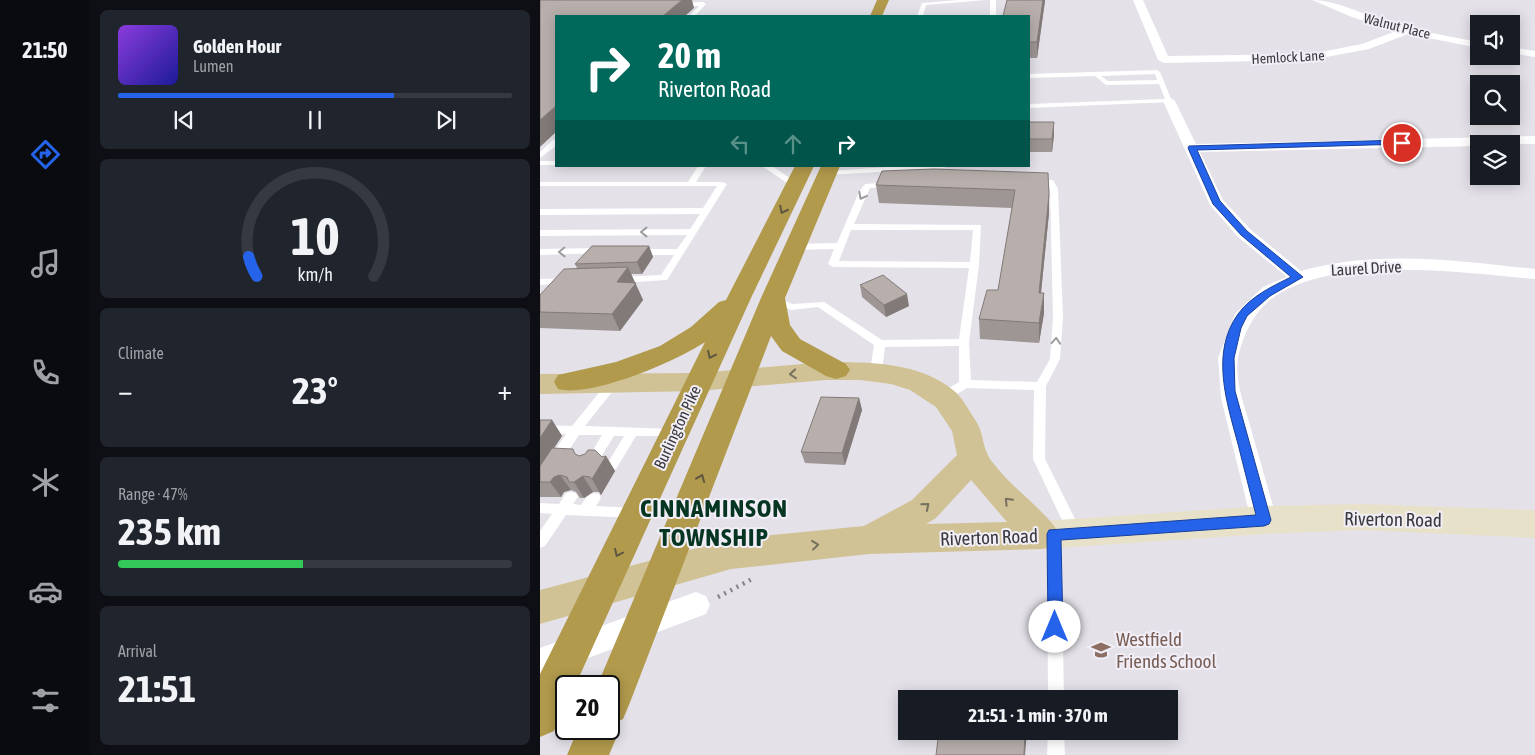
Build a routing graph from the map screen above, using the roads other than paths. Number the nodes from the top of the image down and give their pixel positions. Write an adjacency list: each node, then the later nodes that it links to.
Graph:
1 (883, 0): 8 (highway)
2 (982, 0): 9 (lane)
3 (993, 0): 10 (lane)
4 (1138, 0): 11 (street, Hemlock Lane)
5 (1316, 0): 11 (street, Walnut Place)
6 (674, 4): 7 (lane)
7 (693, 15)
8 (876, 15)
9 (920, 15)
10 (993, 15)
11 (1408, 30): 12 (street, Walnut Place)
12 (1470, 43)
13 (1520, 52): 14 (street)
14 (1535, 54)
15 (1030, 76): 16 (lane)
16 (1098, 76): 17 (lane); 17 (lane)
17 (1161, 82): 18 (lane)
18 (1169, 101): 19 (lane); 22 (street)
19 (1030, 106)
20 (1535, 140): 22 (street)
21 (555, 143): 23 (lane)
22 (1192, 148): 49 (street)
23 (540, 156)
24 (540, 162): 25 (lane)
25 (555, 162)
26 (701, 167): 33 (lane)
27 (770, 167): 30 (lane)
28 (902, 167): 29 (lane)
29 (830, 169): 42 (highway)
30 (801, 176): 53 (highway, Burlington Pike, one-way to 53)
31 (1022, 180): 64 (lane, one-way to 31)
32 (540, 184): 33 (lane)
33 (690, 184): 35 (lane)
34 (902, 184): 38 (lane, one-way to 38)
35 (706, 211): 36 (lane); 39 (lane)
36 (544, 212): 37 (lane)
37 (540, 223)
38 (848, 227): 41 (lane); 47 (lane)
39 (693, 232): 40 (lane, one-way to 40); 46 (lane)
40 (540, 233)
41 (840, 246): 42 (lane); 47 (lane)
42 (795, 248): 54 (highway)
43 (540, 252): 44 (lane, one-way to 43)
44 (607, 252)
45 (625, 252): 46 (lane)
46 (680, 252): 50 (lane)
47 (974, 266): 55 (lane)
48 (1535, 274): 49 (street, Laurel Drive)
49 (1298, 277): 80 (street, Laurel Drive)
50 (607, 280)
51 (579, 281): 52 (lane)
52 (540, 282)
53 (738, 298): 60 (highway); 62 (highway, Burlington Pike, one-way to 62)
54 (773, 298): 56 (lane); 57 (highway); 59 (highway)
55 (964, 342): 56 (lane); 65 (lane)
56 (880, 344): 58 (lane)
57 (836, 370): 58 (main road); 59 (main road, one-way to 59)
58 (876, 372): 65 (main road)
59 (740, 379): 62 (main road); 85 (highway, one-way to 59)
60 (568, 382): 61 (main road); 63 (main road)
61 (614, 382): 62 (main road); 67 (lane)
62 (698, 382): 70 (highway, Burlington Pike)
63 (540, 384)
64 (1040, 386): 65 (lane); 82 (lane)
65 (954, 390): 71 (main road)
66 (540, 429): 67 (lane)
67 (576, 429): 68 (lane); 74 (lane)
68 (611, 430): 69 (lane); 72 (lane)
69 (633, 431): 70 (lane); 73 (lane)
70 (674, 433): 79 (highway, Burlington Pike)
71 (973, 458): 82 (main road, one-way to 71); 83 (main road, one-way to 71)
72 (590, 465)
73 (612, 466)
74 (540, 482)
75 (594, 498): 78 (lane)
76 (567, 503): 77 (lane); 78 (lane); 84 (lane)
77 (540, 508)
78 (585, 510): 79 (lane)
79 (637, 513): 86 (highway, Burlington Pike, one-way to 86)
80 (1264, 520): 81 (main road, Riverton Road); 82 (main road, Riverton Road)
81 (1534, 525)
82 (1057, 534): 83 (main road, Riverton Road); 91 (lane)
83 (869, 540): 85 (main road, Riverton Road, one-way to 83)
84 (540, 542)
85 (664, 572): 86 (main road, Riverton Road); 90 (highway)
86 (600, 591): 88 (main road, Riverton Road); 92 (highway, Burlington Pike)
87 (696, 605): 89 (street)
88 (540, 607)
89 (540, 662)
90 (620, 678)
91 (1056, 690)
92 (540, 717)
93 (594, 740): 95 (highway)
94 (1056, 740): 96 (lane)
95 (588, 755)
96 (1056, 755)

